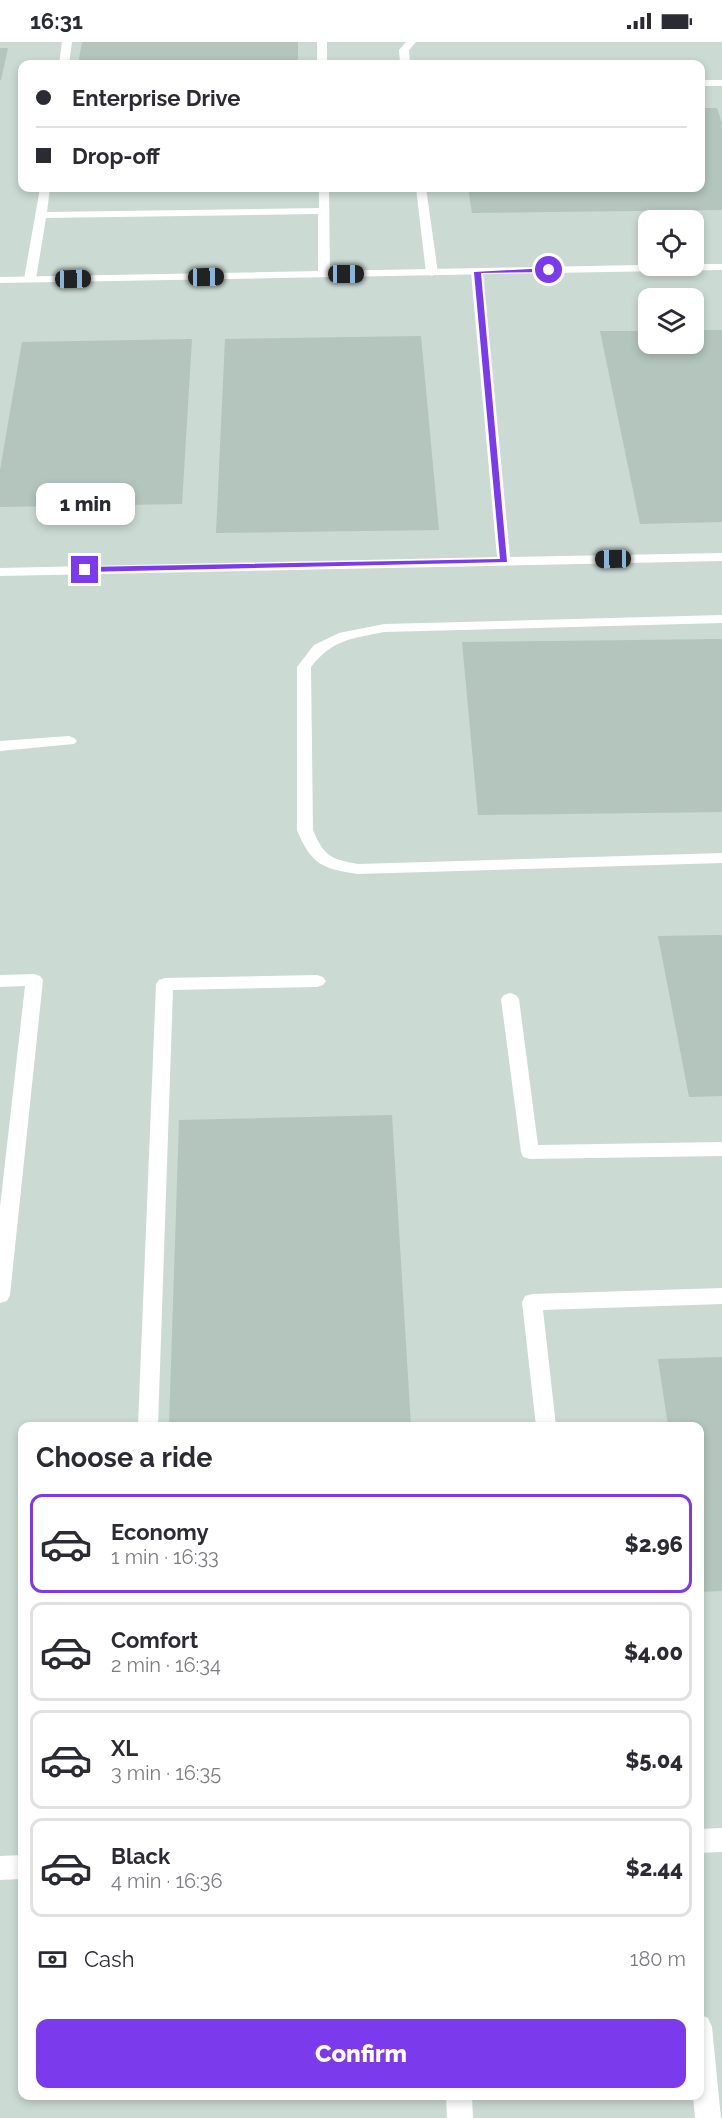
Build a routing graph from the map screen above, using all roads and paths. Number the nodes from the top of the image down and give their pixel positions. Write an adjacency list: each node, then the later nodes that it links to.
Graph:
1 (67, 42): 4 (street)
2 (322, 42): 5 (street)
3 (411, 42): 6 (street)
4 (65, 60)
5 (322, 60)
6 (405, 60)
7 (705, 83): 8 (street)
8 (722, 83)
9 (44, 192): 13 (street)
10 (324, 192): 12 (street)
11 (422, 192): 16 (street)
12 (325, 211): 13 (street); 17 (street)
13 (40, 215): 18 (street)
14 (722, 267): 15 (street)
15 (477, 272): 16 (street); 21 (street)
16 (432, 273): 17 (street)
17 (324, 274): 18 (street)
18 (30, 279): 19 (street)
19 (0, 280)
20 (722, 557): 21 (street)
21 (504, 561): 22 (street)
22 (0, 572)
23 (722, 619): 26 (street)
24 (69, 741): 25 (street)
25 (0, 746)
26 (722, 858)
27 (0, 981): 31 (street)
28 (316, 981): 33 (street)
29 (510, 999): 30 (street)
30 (722, 1149)
31 (0, 1295)
32 (722, 1296): 34 (street)
33 (148, 1422)
34 (546, 1422)
35 (722, 1840): 36 (street)
36 (704, 1841)
37 (18, 1867): 38 (street)
38 (0, 1868)
39 (704, 2078): 42 (street)
40 (459, 2100): 41 (street)
41 (460, 2118)
42 (708, 2118)

